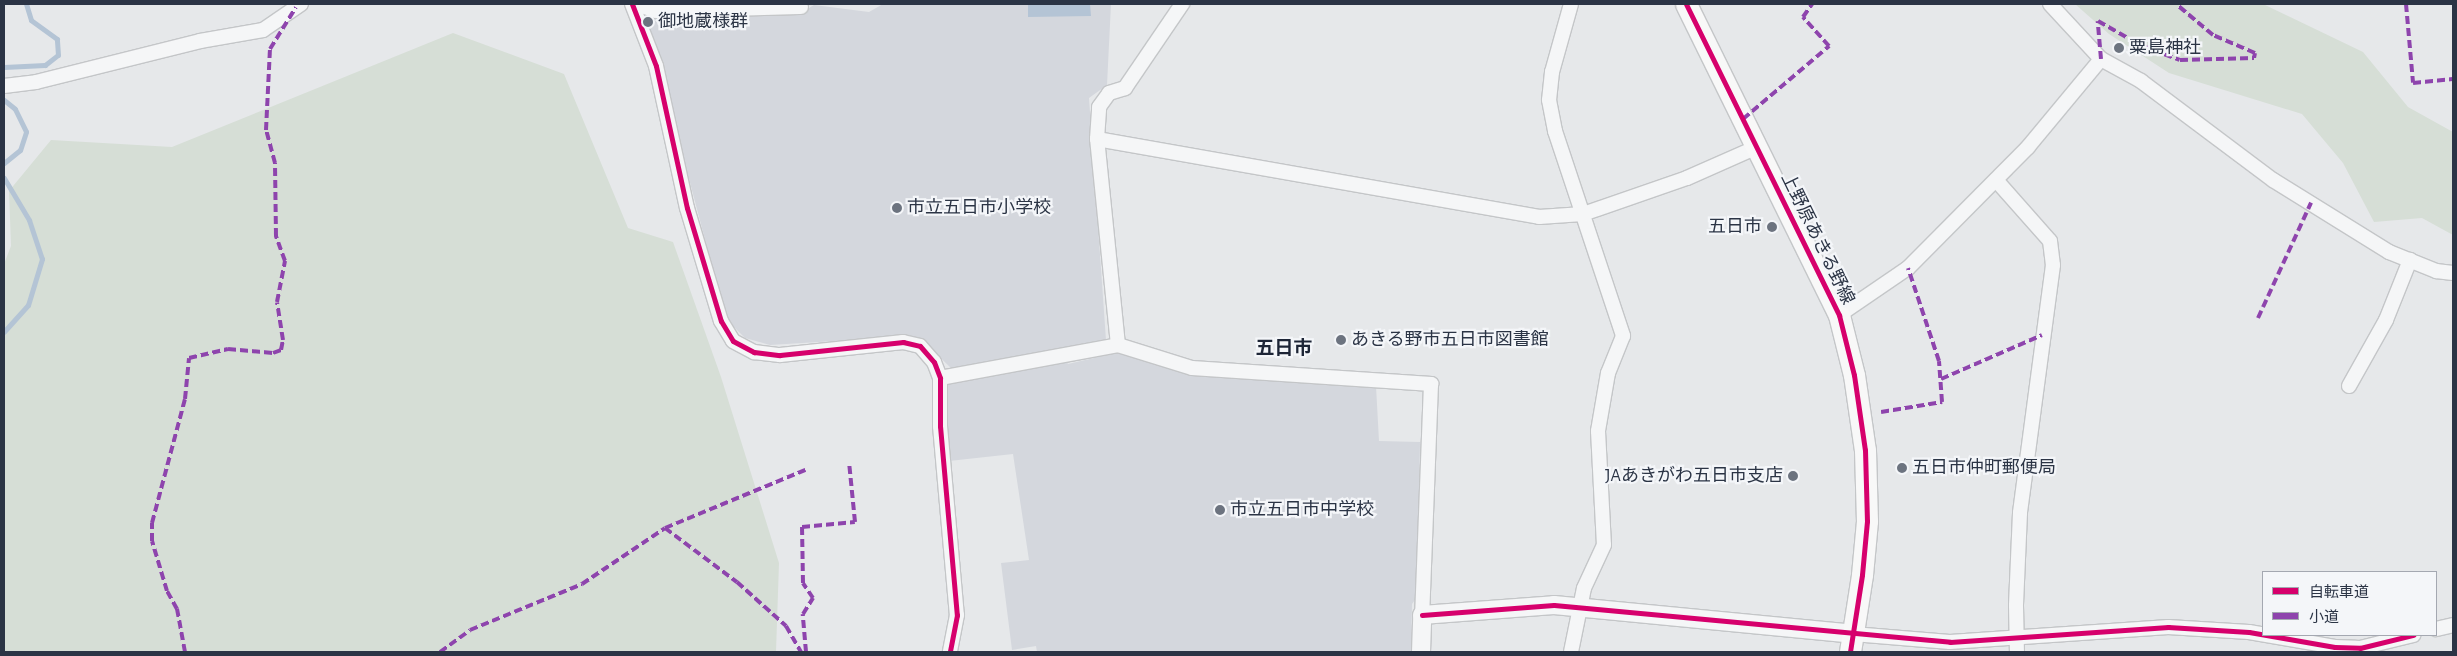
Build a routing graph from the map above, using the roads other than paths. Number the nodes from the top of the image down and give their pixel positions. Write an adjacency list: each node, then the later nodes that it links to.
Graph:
1 (301, 4): 10 (street)
2 (632, 4): 19 (street)
3 (636, 4): 8 (street)
4 (1182, 4): 11 (street)
5 (1571, 4): 14 (street)
6 (1686, 4): 12 (main road, 上野原あきる野線)
7 (2050, 4): 9 (street)
8 (801, 6)
9 (2100, 59): 13 (street); 15 (street)
10 (4, 86)
11 (1097, 139): 14 (street); 18 (street)
12 (1756, 147): 14 (street); 17 (main road, 上野原あきる野線)
13 (1996, 180): 17 (street); 28 (street)
14 (1582, 214): 21 (street)
15 (2410, 260): 16 (street); 20 (street)
16 (2453, 273)
17 (1839, 315): 29 (main road, 上野原あきる野線)
18 (1118, 345): 19 (street); 22 (street)
19 (940, 378): 30 (street)
20 (2349, 386)
21 (1579, 606): 22 (street); 29 (street); 32 (street)
22 (1422, 615): 31 (street)
23 (2453, 625): 24 (street)
24 (2437, 629)
25 (2262, 634): 28 (street)
26 (2272, 636): 27 (street)
27 (2410, 636)
28 (2018, 637): 29 (street); 33 (street)
29 (1851, 643)
30 (950, 652)
31 (1421, 652)
32 (1572, 652)
33 (2018, 652)

